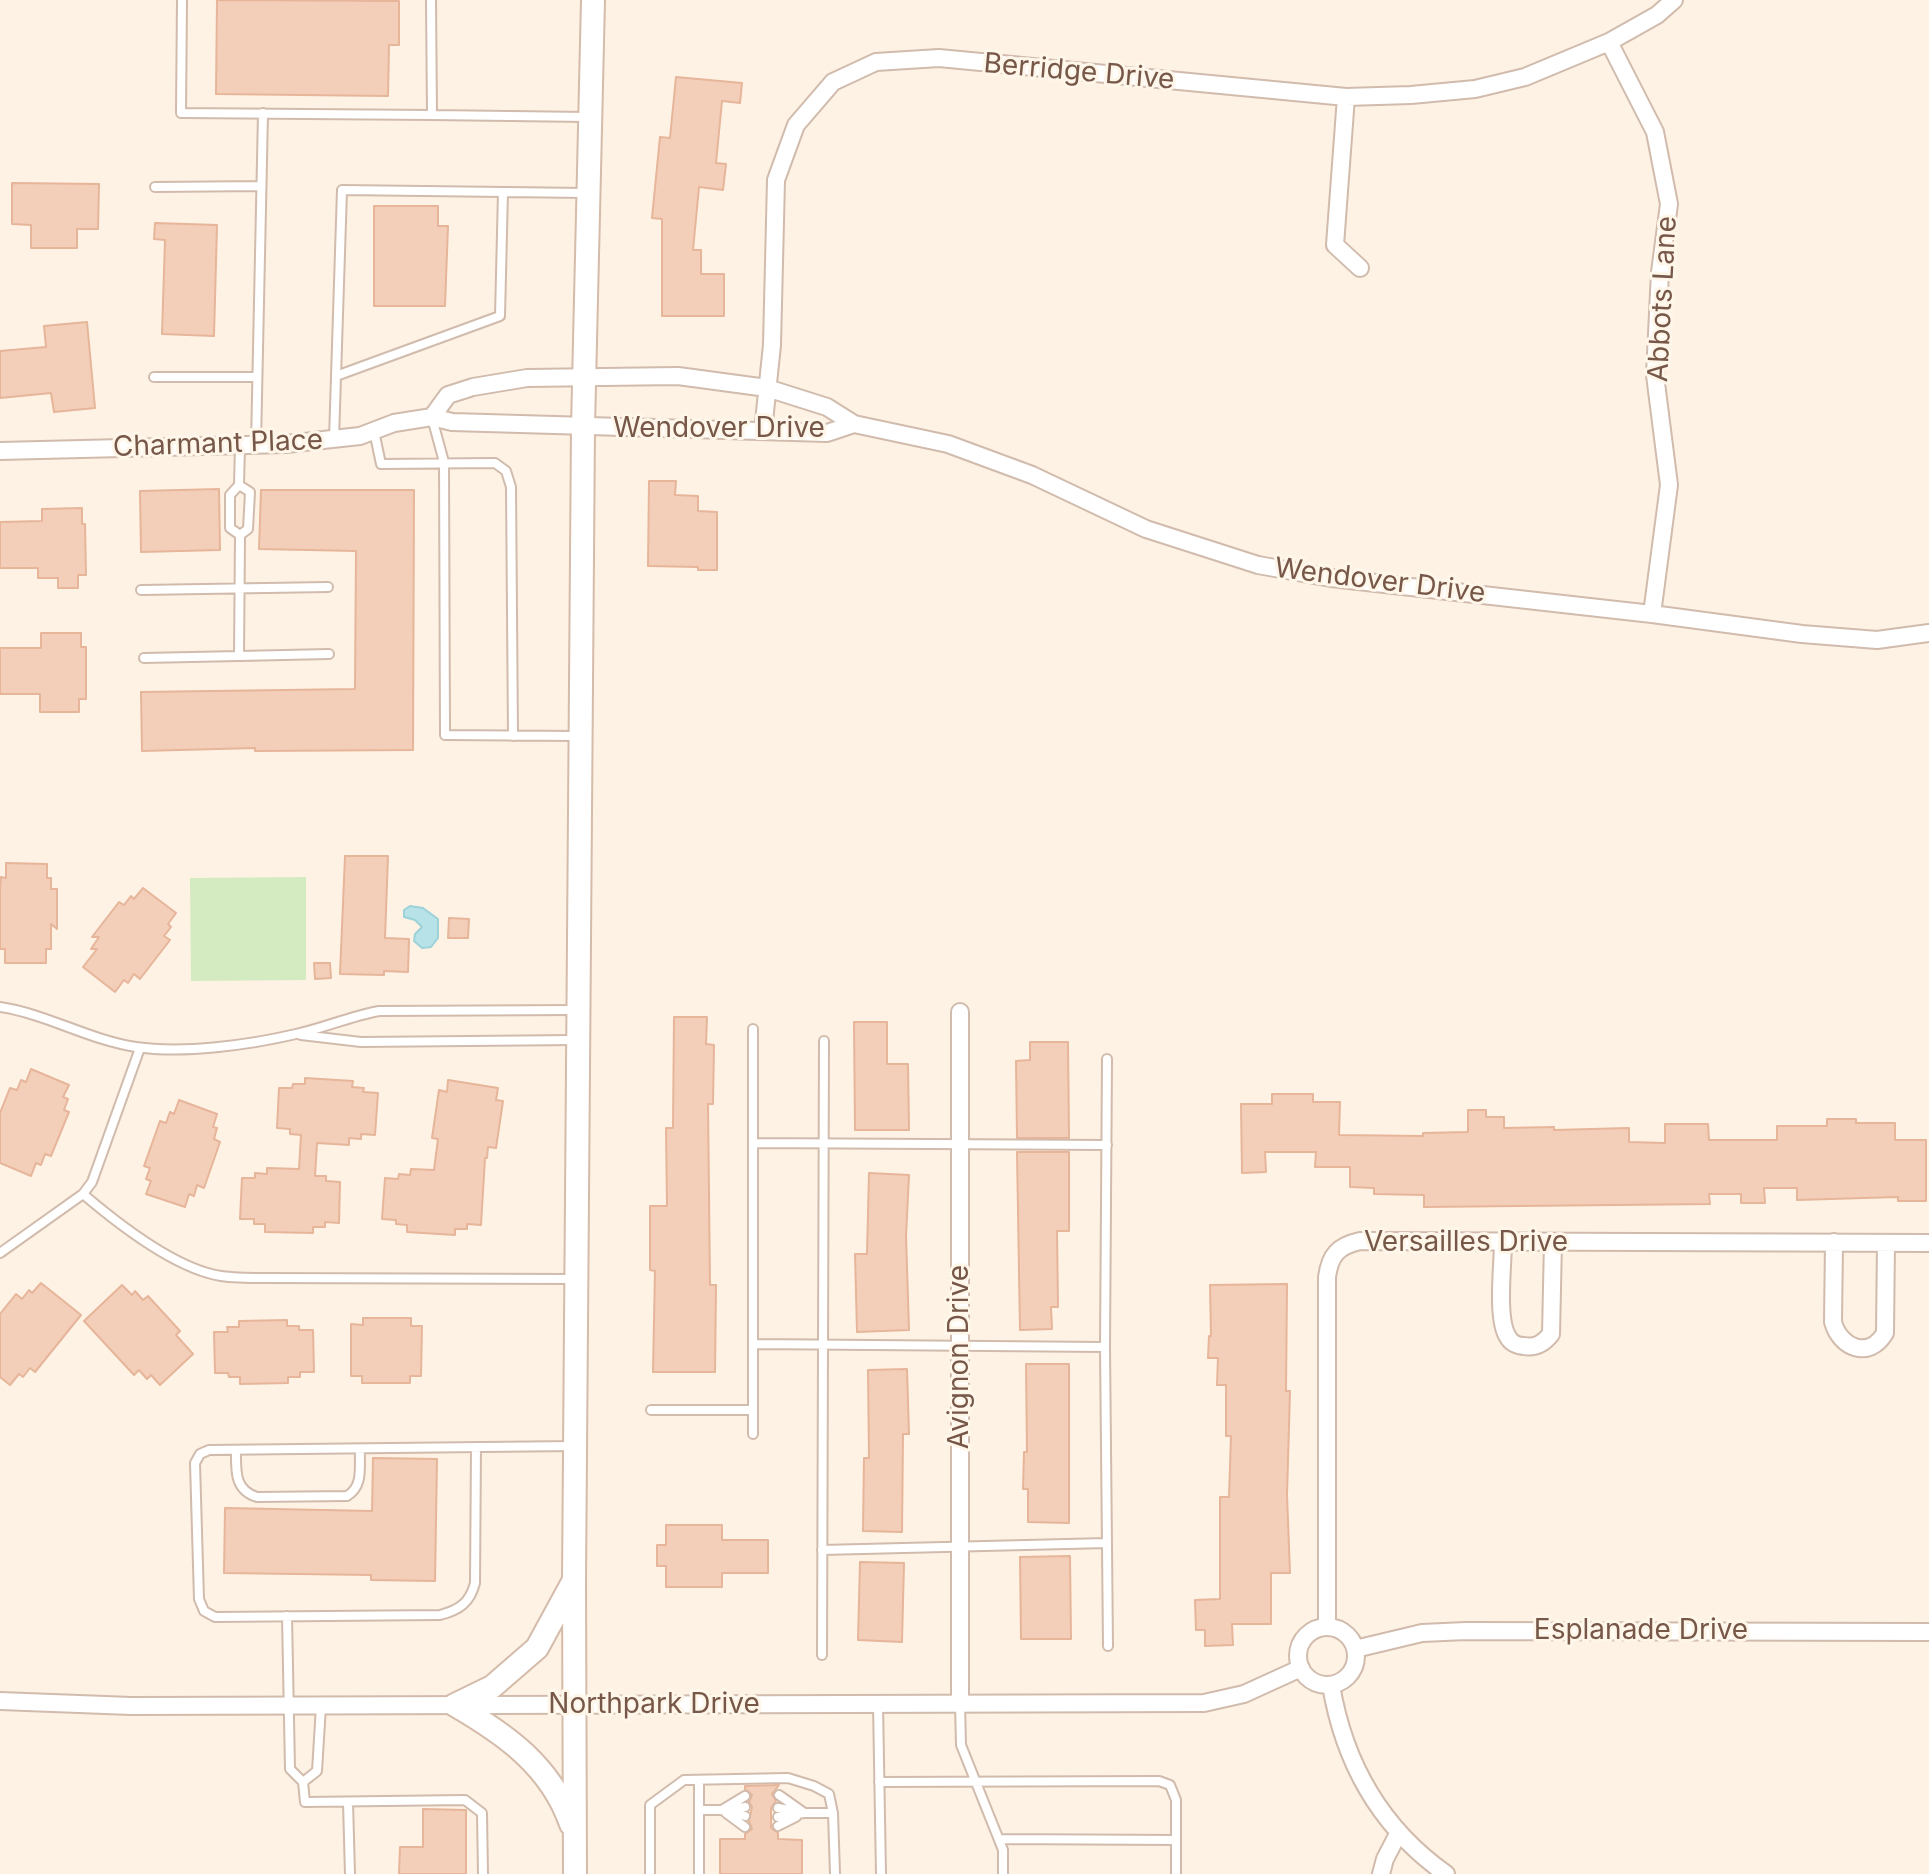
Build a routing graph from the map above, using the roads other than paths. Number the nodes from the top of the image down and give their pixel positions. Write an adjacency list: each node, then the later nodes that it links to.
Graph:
1 (182, 0): 7 (lane)
2 (431, 0): 8 (lane)
3 (593, 0): 9 (main road)
4 (1674, 0): 5 (street, Berridge Drive)
5 (1609, 42): 6 (street, Berridge Drive); 34 (street, Abbots Lane)
6 (1346, 97): 14 (street); 19 (street, Berridge Drive)
7 (263, 113): 8 (lane); 10 (lane)
8 (432, 115): 9 (lane)
9 (590, 117): 13 (main road)
10 (261, 186): 11 (lane); 18 (lane)
11 (155, 187)
12 (503, 192): 13 (lane); 15 (lane); 15 (lane)
13 (587, 193): 16 (main road)
14 (1360, 268)
15 (336, 376): 25 (lane)
16 (584, 376): 19 (street, Wendover Drive); 20 (street); 22 (main road)
17 (154, 377): 18 (lane)
18 (257, 377): 26 (lane)
19 (767, 388): 21 (street, Wendover Drive); 24 (street, Berridge Drive)
20 (432, 417): 22 (street, Charmant Place); 23 (street, Charmant Place); 28 (lane)
21 (854, 424): 24 (street, Wendover Drive); 34 (street, Wendover Drive)
22 (583, 427): 24 (street, Wendover Drive); 40 (main road)
23 (374, 431): 25 (street, Charmant Place); 28 (lane)
24 (763, 431)
25 (334, 439): 26 (street, Charmant Place)
26 (248, 445): 27 (street, Charmant Place); 29 (lane)
27 (0, 451)
28 (444, 462): 39 (lane); 39 (lane)
29 (239, 485): 30 (lane); 30 (lane)
30 (240, 535): 32 (lane)
31 (328, 587): 32 (lane)
32 (239, 588): 33 (lane); 37 (lane)
33 (141, 590)
34 (1652, 614): 35 (street, Wendover Drive)
35 (1929, 633)
36 (329, 654): 37 (lane)
37 (239, 656): 38 (lane)
38 (144, 658)
39 (513, 736): 40 (lane)
40 (581, 736): 42 (main road)
41 (0, 1007): 48 (lane)
42 (580, 1010): 45 (lane); 46 (main road)
43 (960, 1012): 52 (street, Avignon Drive)
44 (753, 1029): 50 (lane)
45 (296, 1034): 46 (lane); 48 (lane)
46 (579, 1040): 61 (main road)
47 (824, 1041): 51 (lane)
48 (140, 1048): 54 (lane)
49 (1107, 1059): 53 (lane)
50 (753, 1143): 51 (lane); 62 (lane)
51 (823, 1145): 52 (lane); 63 (lane)
52 (960, 1145): 53 (lane); 64 (street, Avignon Drive)
53 (1107, 1145): 65 (lane)
54 (83, 1194): 60 (lane); 61 (lane)
55 (1503, 1242): 56 (street, Versailles Drive); 56 (street); 78 (street, Versailles Drive)
56 (1553, 1242): 57 (street, Versailles Drive)
57 (1834, 1242): 58 (street, Versailles Drive); 58 (street)
58 (1886, 1243): 59 (street, Versailles Drive)
59 (1929, 1243)
60 (0, 1253)
61 (577, 1279): 69 (main road)
62 (753, 1344): 63 (lane); 67 (lane)
63 (821, 1344): 64 (lane); 75 (lane)
64 (960, 1346): 65 (lane); 74 (street, Avignon Drive)
65 (1105, 1347): 73 (lane)
66 (651, 1410): 67 (lane)
67 (753, 1410): 68 (lane)
68 (753, 1434)
69 (575, 1446): 70 (lane); 76 (main road)
70 (476, 1447): 71 (lane); 77 (lane)
71 (360, 1449): 72 (lane); 72 (lane)
72 (236, 1450): 77 (lane)
73 (1107, 1543): 74 (lane); 80 (lane)
74 (959, 1546): 75 (lane); 86 (street, Avignon Drive)
75 (822, 1550): 82 (lane)
76 (574, 1581): 90 (main road); 91 (main road)
77 (287, 1616): 88 (lane)
78 (1327, 1627): 81 (street); 83 (street)
79 (1929, 1632): 81 (street, Esplanade Drive)
80 (1108, 1646)
81 (1355, 1649): 84 (street)
82 (822, 1655)
83 (1301, 1668): 84 (street); 86 (street, Northpark Drive)
84 (1331, 1685): 107 (street)
85 (0, 1701): 88 (street, Northpark Drive)
86 (960, 1702): 87 (street, Northpark Drive); 95 (lane)
87 (878, 1703): 91 (street, Northpark Drive); 94 (lane)
88 (288, 1705): 89 (street, Northpark Drive); 93 (lane)
89 (321, 1705): 90 (street, Northpark Drive); 93 (lane)
90 (455, 1705): 91 (street, Northpark Drive); 106 (main road)
91 (574, 1706): 106 (main road)
92 (699, 1780): 99 (lane); 103 (lane); 113 (lane)
93 (303, 1782): 98 (lane)
94 (879, 1782): 95 (lane); 116 (lane)
95 (976, 1782): 108 (lane); 109 (lane)
96 (779, 1795): 102 (lane)
97 (745, 1796): 100 (lane)
98 (348, 1802): 110 (lane); 111 (lane)
99 (699, 1810): 100 (lane); 114 (lane)
100 (722, 1810): 101 (lane); 105 (lane)
101 (745, 1812)
102 (804, 1813): 103 (lane); 104 (lane)
103 (833, 1813): 115 (lane)
104 (778, 1817)
105 (745, 1827)
106 (574, 1834): 112 (main road)
107 (1398, 1834): 119 (street); 120 (street)
108 (999, 1839): 109 (lane); 117 (lane)
109 (1176, 1840): 118 (lane)
110 (350, 1874)
111 (483, 1874)
112 (575, 1874)
113 (650, 1874)
114 (699, 1874)
115 (835, 1874)
116 (881, 1874)
117 (1003, 1874)
118 (1176, 1874)
119 (1381, 1874)
120 (1446, 1874)

